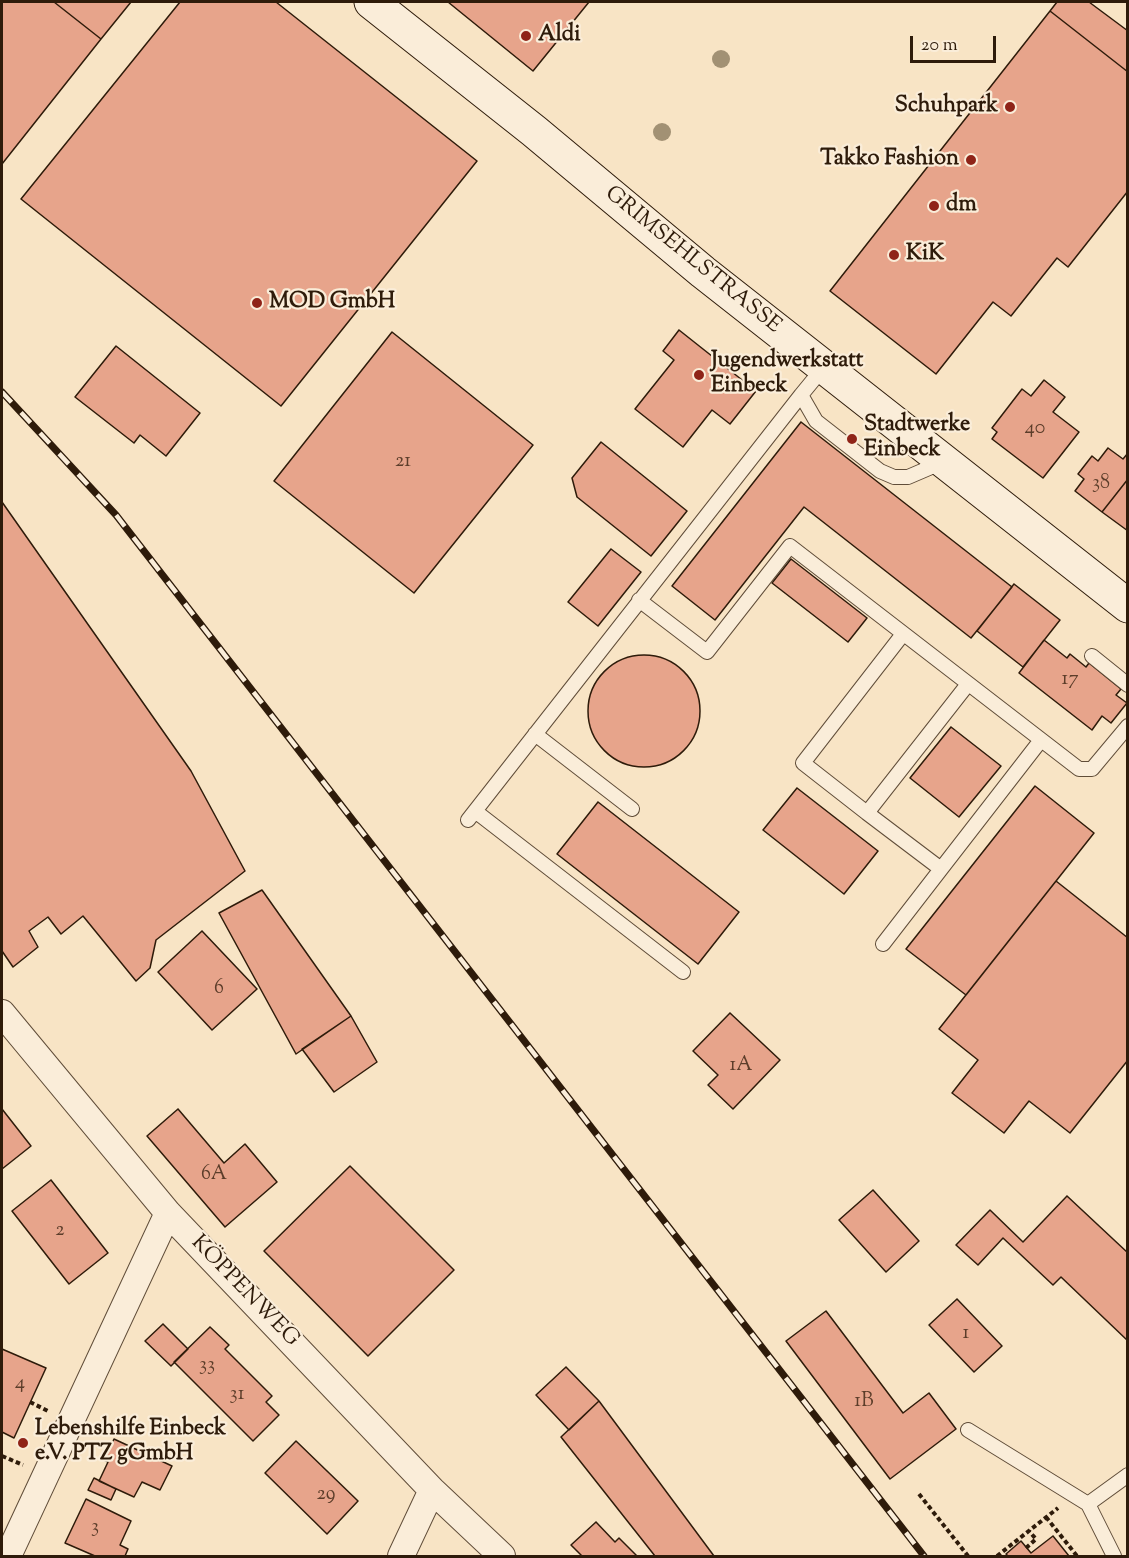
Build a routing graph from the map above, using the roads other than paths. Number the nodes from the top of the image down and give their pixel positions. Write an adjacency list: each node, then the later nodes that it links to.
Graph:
1 (371, 2): 2 (main road, GRIMSEHLSTRASSE)
2 (824, 367): 3 (lane); 4 (main road, GRIMSEHLSTRASSE)
3 (801, 395): 4 (lane); 5 (lane)
4 (944, 462): 6 (main road, GRIMSEHLSTRASSE)
5 (639, 600): 7 (lane); 12 (lane)
6 (1128, 606)
7 (903, 634): 9 (lane); 15 (lane)
8 (1092, 656): 10 (lane)
9 (968, 684): 13 (lane); 15 (lane)
10 (1128, 685)
11 (1128, 726): 13 (lane)
12 (536, 734): 14 (lane); 18 (lane)
13 (1041, 740): 16 (lane)
14 (632, 809)
15 (867, 813): 16 (lane)
16 (940, 869): 17 (lane)
17 (883, 944)
18 (683, 972)
19 (2, 1013): 20 (street, KÖPPENWEG)
20 (168, 1212): 23 (street, KÖPPENWEG); 25 (street)
21 (968, 1430): 24 (lane)
22 (1128, 1475): 24 (lane)
23 (432, 1490): 26 (street); 27 (street, KÖPPENWEG)
24 (1088, 1504): 28 (lane)
25 (8, 1557)
26 (401, 1557)
27 (502, 1557)
28 (1114, 1557)

